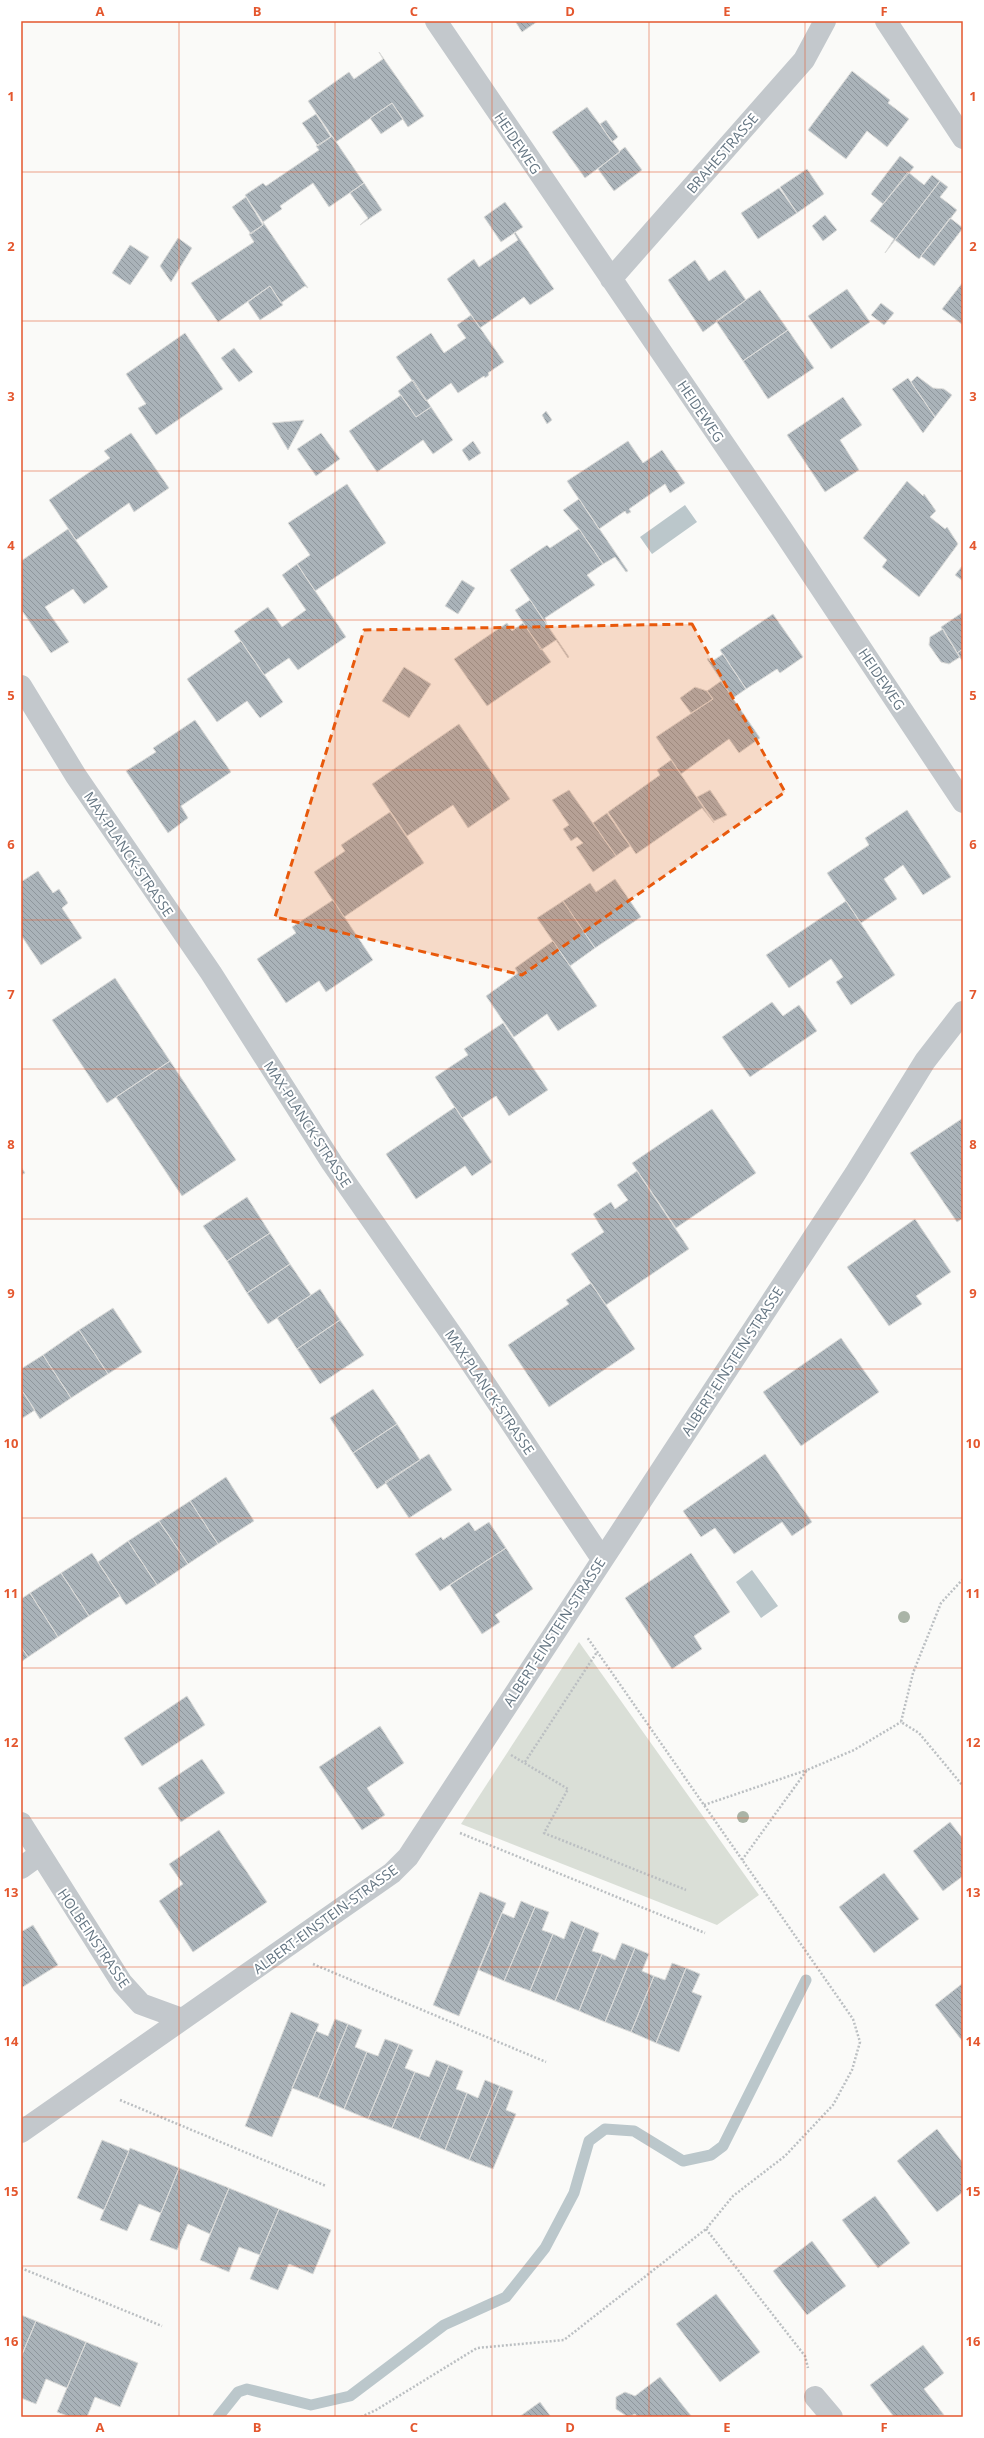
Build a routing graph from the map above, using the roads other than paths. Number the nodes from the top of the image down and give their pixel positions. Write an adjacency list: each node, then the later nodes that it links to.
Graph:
1 (436, 21): 5 (street, HEIDEWEG)
2 (825, 21): 5 (street, BRAHESTRASSE)
3 (886, 21): 4 (street)
4 (963, 138)
5 (611, 279): 7 (street, HEIDEWEG)
6 (21, 686): 9 (street, MAX-PLANCK-STRASSE)
7 (963, 802)
8 (963, 1012): 9 (street, ALBERT-EINSTEIN-STRASSE)
9 (602, 1559): 13 (street, ALBERT-EINSTEIN-STRASSE)
10 (21, 1823): 11 (street, HOLBEINSTRASSE)
11 (39, 1855): 12 (street); 13 (street, HOLBEINSTRASSE)
12 (21, 1868)
13 (182, 2020): 14 (street, ALBERT-EINSTEIN-STRASSE)
14 (21, 2132)
15 (815, 2397): 16 (street)
16 (832, 2417)

